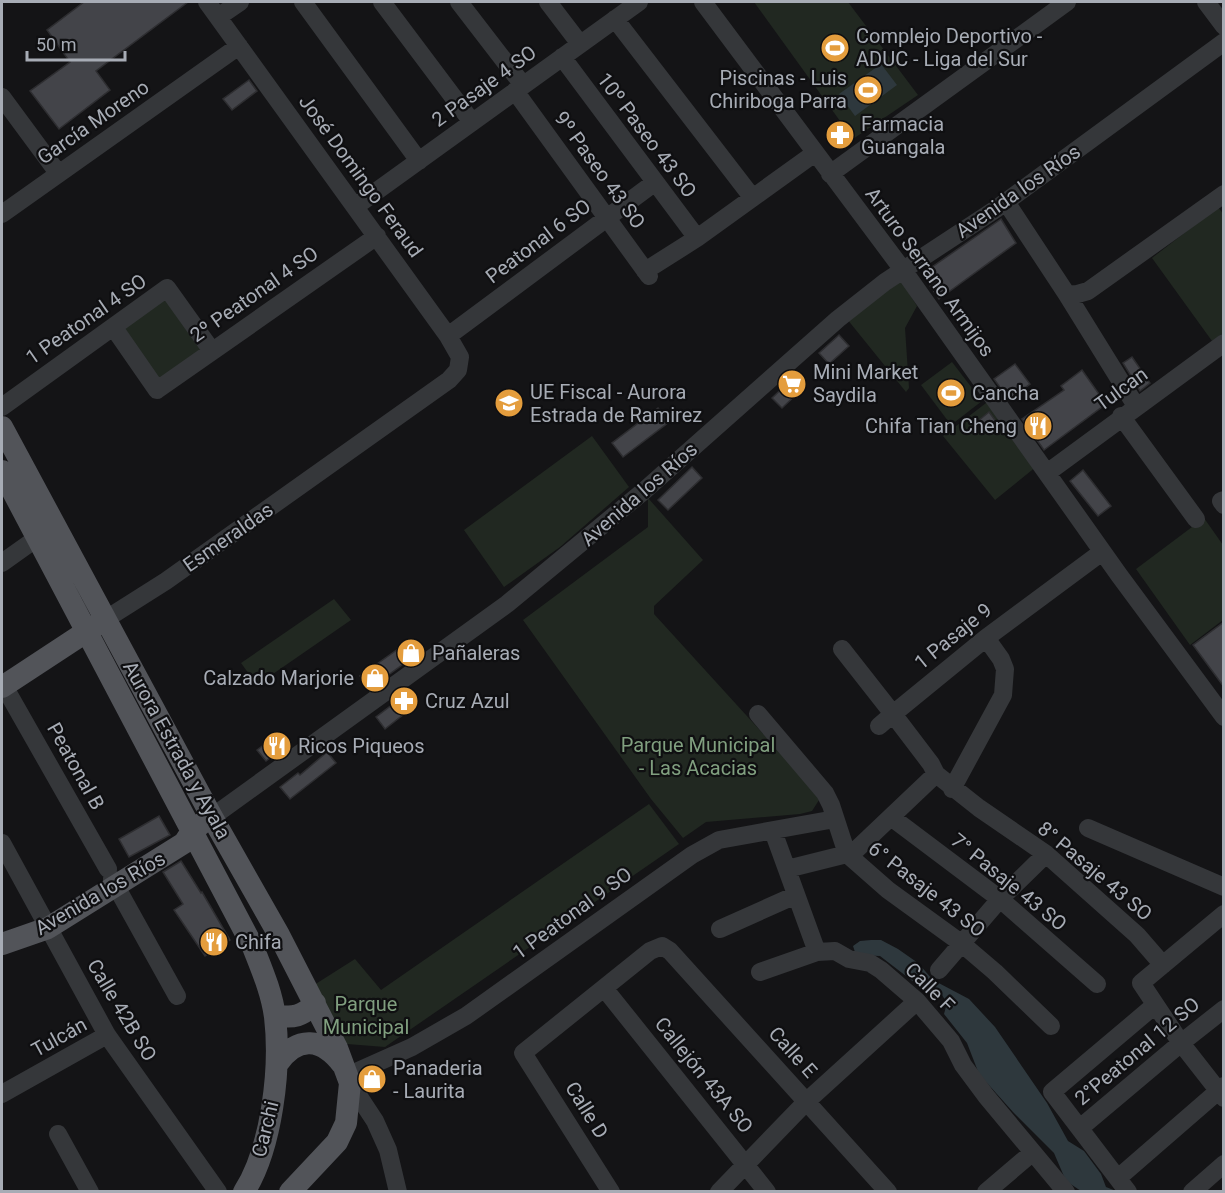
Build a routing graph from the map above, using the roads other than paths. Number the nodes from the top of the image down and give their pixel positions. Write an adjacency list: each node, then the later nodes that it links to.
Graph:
1 (207, 2): 11 (street, José Domingo Feraud)
2 (240, 2): 11 (street)
3 (303, 2): 21 (street)
4 (382, 2): 19 (street)
5 (459, 2): 17 (street, 9º Paseo 43 SO)
6 (548, 2): 14 (street)
7 (703, 2): 20 (street, Arturo Serrano Armijos)
8 (1067, 2): 23 (street)
9 (1206, 2): 12 (street)
10 (626, 8): 14 (street, 2 Pasaje 4 SO); 26 (street)
11 (218, 17): 15 (street, José Domingo Feraud)
12 (1224, 26)
13 (1224, 42): 27 (street, Avenida los Ríos)
14 (580, 44): 16 (street, 2 Pasaje 4 SO)
15 (239, 46): 22 (street, García Moreno); 28 (street, José Domingo Feraud)
16 (562, 57): 17 (street, 2 Pasaje 4 SO); 24 (street, 10º Paseo 43 SO)
17 (519, 88): 19 (street, 2 Pasaje 4 SO); 30 (street, 9º Paseo 43 SO)
18 (2, 97): 22 (street)
19 (472, 122): 21 (street, 2 Pasaje 4 SO)
20 (815, 153): 23 (street, Arturo Serrano Armijos); 26 (street)
21 (419, 161): 28 (street, 2 Pasaje 4 SO)
22 (58, 173): 29 (street, García Moreno)
23 (830, 174): 33 (street, Arturo Serrano Armijos)
24 (654, 183): 30 (street, Peatonal 6 SO); 32 (street, 10º Paseo 43 SO)
25 (1224, 194): 34 (street)
26 (752, 197): 32 (street)
27 (1006, 202): 33 (street, Avenida los Ríos); 34 (street)
28 (356, 206): 31 (street, José Domingo Feraud)
29 (2, 214)
30 (607, 218): 32 (street, 9º Paseo 43 SO); 36 (street, Peatonal 6 SO)
31 (377, 236): 36 (street, José Domingo Feraud); 38 (street, 2º Peatonal 4 SO)
32 (697, 238)
33 (903, 270): 44 (street, Arturo Serrano Armijos); 59 (street, Avenida los Ríos)
34 (1066, 293): 41 (street)
35 (114, 327): 38 (street, 1 Peatonal 4 SO); 38 (street, 2º Peatonal 4 SO); 40 (street, 1 Peatonal 4 SO)
36 (448, 336): 39 (street, José Domingo Feraud)
37 (1224, 342): 41 (street, Tulcan)
38 (212, 351)
39 (449, 380): 49 (street, Esmeraldas)
40 (2, 407)
41 (1129, 411): 44 (street, Tulcan); 45 (street)
42 (2, 427): 49 (main road, Aurora Estrada y Ayala)
43 (2, 471): 46 (main road, Aurora Estrada y Ayala)
44 (1047, 472): 47 (street, Arturo Serrano Armijos)
45 (1196, 519)
46 (38, 538): 48 (street); 50 (main road, Aurora Estrada y Ayala)
47 (1102, 552): 51 (street, 1 Pasaje 9); 55 (street, Arturo Serrano Armijos)
48 (2, 563)
49 (106, 619): 50 (main road, Esmeraldas); 59 (main road, Aurora Estrada y Ayala)
50 (87, 632): 53 (main road, Esmeraldas); 63 (main road, Aurora Estrada y Ayala)
51 (986, 638): 56 (street, 1 Pasaje 9); 58 (street)
52 (842, 649): 56 (street)
53 (3, 686): 69 (street, Peatonal B)
54 (758, 714): 61 (street, 6° Pasaje 43 SO)
55 (1224, 717)
56 (886, 720): 57 (street)
57 (936, 774): 58 (street, 8° Pasaje 43 SO); 60 (street)
58 (952, 789): 67 (street, 8° Pasaje 43 SO)
59 (212, 817): 63 (main road, Avenida los Ríos); 87 (main road, Aurora Estrada y Ayala)
60 (891, 817): 66 (street); 72 (street, 7° Pasaje 43 SO)
61 (835, 819): 64 (street, 1 Peatonal 9 SO); 66 (street, 6° Pasaje 43 SO)
62 (1088, 828): 70 (street)
63 (192, 831): 69 (main road, Avenida los Ríos); 90 (main road, Aurora Estrada y Ayala)
64 (773, 831): 68 (street); 95 (street, 1 Peatonal 9 SO)
65 (2, 843): 74 (street, Calle 42B SO)
66 (847, 854): 68 (street); 77 (street, 6° Pasaje 43 SO)
67 (1046, 854): 72 (street); 80 (street, 8° Pasaje 43 SO)
68 (787, 869): 71 (street)
69 (112, 878): 74 (main road, Avenida los Ríos); 85 (street, Peatonal B)
70 (1224, 887)
71 (796, 895): 75 (street); 79 (street)
72 (1000, 899): 77 (street); 83 (street, 7° Pasaje 43 SO)
73 (1224, 914): 80 (street)
74 (46, 923): 76 (main road, Avenida los Ríos); 78 (main road, Avenida los Ríos); 92 (street, Calle 42B SO)
75 (720, 929)
76 (2, 933)
77 (961, 943): 81 (street); 91 (street, 6° Pasaje 43 SO)
78 (2, 944)
79 (817, 952): 82 (street); 86 (street, Calle F)
80 (1163, 965): 88 (street)
81 (939, 970)
82 (760, 972)
83 (1097, 984)
84 (604, 988): 98 (street, Calle E); 102 (street, Callejón 43A SO); 110 (street, Calle D)
85 (177, 996)
86 (917, 1001): 98 (street); 101 (street, Calle F)
87 (315, 1003): 90 (main road); 95 (main road, Aurora Estrada y Ayala)
88 (1155, 1005): 93 (street); 99 (street)
89 (1224, 1009): 93 (street, 2°Peatonal 12 SO)
90 (275, 1015): 94 (main road, Aurora Estrada y Ayala)
91 (1051, 1026)
92 (107, 1035): 97 (street, Tulcán); 106 (street, Calle 42B SO)
93 (1181, 1042): 96 (street); 99 (street, 2°Peatonal 12 SO)
94 (278, 1064): 95 (main road); 107 (main road, Carchi)
95 (347, 1076): 108 (main road); 109 (street)
96 (1222, 1091): 104 (street)
97 (2, 1094)
98 (807, 1101): 102 (street); 113 (street, Calle E)
99 (1080, 1128): 104 (street)
100 (58, 1134): 105 (street)
101 (1032, 1153): 114 (street); 115 (street, Calle F)
102 (747, 1164): 111 (street); 112 (street, Callejón 43A SO)
103 (1224, 1164): 116 (street)
104 (1123, 1185)
105 (90, 1191)
106 (218, 1191)
107 (244, 1191)
108 (290, 1191)
109 (398, 1191)
110 (611, 1191)
111 (719, 1191)
112 (767, 1191)
113 (888, 1191)
114 (986, 1191)
115 (1066, 1191)
116 (1192, 1191)

